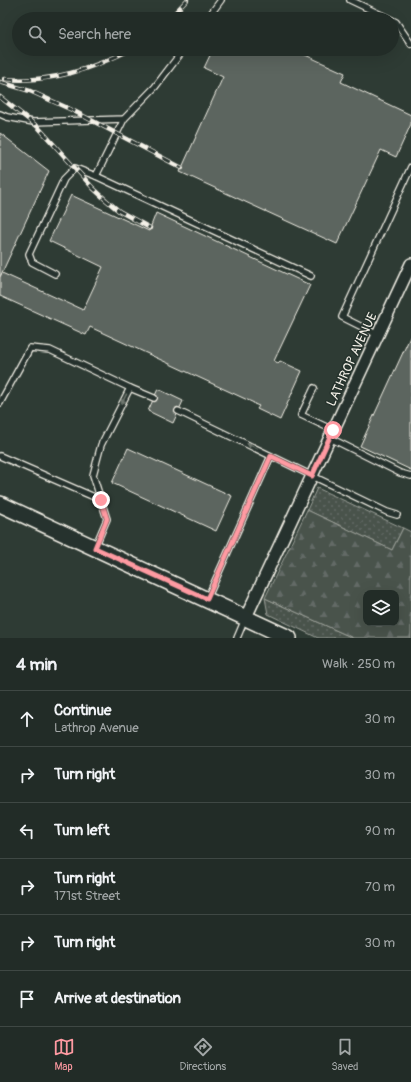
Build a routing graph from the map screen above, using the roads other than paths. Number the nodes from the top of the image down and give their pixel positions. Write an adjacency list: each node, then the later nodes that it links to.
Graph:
1 (221, 0): 3 (lane)
2 (350, 0): 4 (lane)
3 (212, 12)
4 (375, 12)
5 (399, 26): 6 (lane)
6 (411, 44)
7 (179, 56): 9 (lane)
8 (0, 114): 9 (lane)
9 (124, 119): 11 (lane)
10 (411, 167): 15 (lane)
11 (96, 176): 13 (lane); 14 (lane)
12 (411, 264): 15 (street, LATHROP AVENUE)
13 (55, 274)
14 (311, 276)
15 (378, 335): 21 (street, LATHROP AVENUE)
16 (130, 388): 18 (lane); 19 (lane); 26 (lane, one-way to 26)
17 (314, 388): 21 (lane)
18 (154, 398)
19 (0, 403)
20 (178, 411): 23 (lane, one-way to 20)
21 (332, 434): 24 (street, LATHROP AVENUE); 25 (lane)
22 (0, 456): 26 (lane)
23 (271, 456): 24 (lane); 30 (lane)
24 (312, 476): 28 (lane); 31 (street, LATHROP AVENUE)
25 (411, 476)
26 (101, 500): 29 (lane)
27 (0, 504): 29 (street)
28 (397, 514)
29 (95, 548): 30 (street)
30 (207, 599): 31 (street)
31 (246, 617): 32 (lane); 33 (street)
32 (237, 638)
33 (289, 638)

